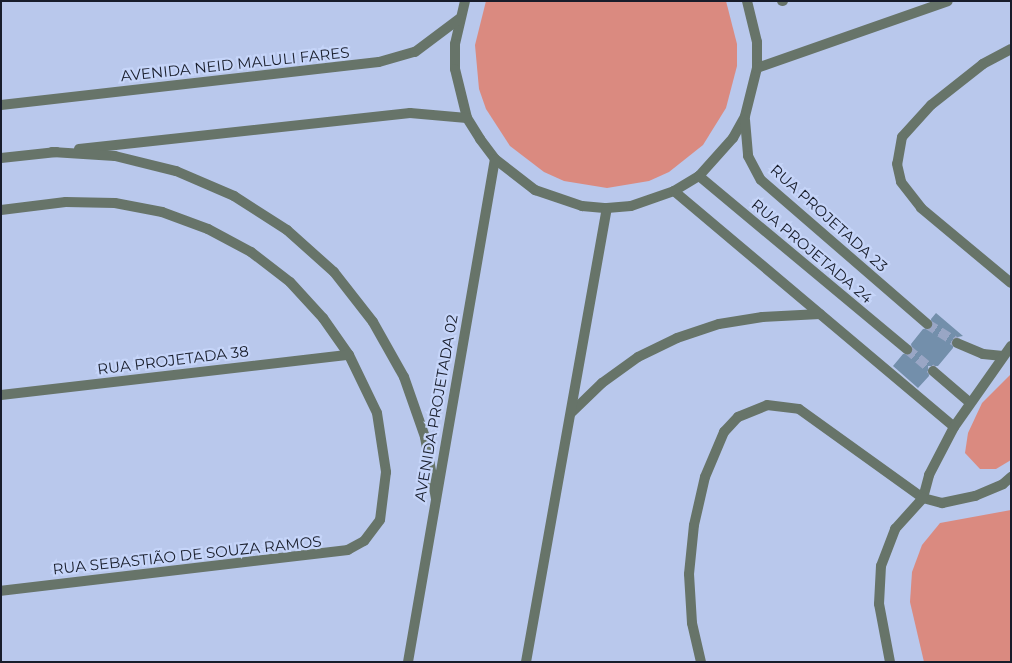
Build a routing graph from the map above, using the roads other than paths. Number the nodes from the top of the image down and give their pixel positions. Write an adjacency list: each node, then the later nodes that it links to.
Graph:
1 (465, 1): 4 (street)
2 (746, 1): 6 (street)
3 (948, 1): 6 (street)
4 (459, 19): 7 (street, AVENIDA NEID MALULI FARES); 9 (street)
5 (1011, 49): 17 (street)
6 (757, 68): 8 (street)
7 (1, 105)
8 (745, 116): 13 (street); 19 (street, RUA PROJETADA 23)
9 (467, 118): 10 (street); 12 (street)
10 (52, 152): 11 (street); 32 (street)
11 (1, 158)
12 (495, 160): 15 (street); 32 (street, AVENIDA PROJETADA 02)
13 (699, 176): 14 (street); 22 (street, RUA PROJETADA 24)
14 (674, 191): 15 (street); 18 (street)
15 (607, 208): 28 (street)
16 (1, 210): 23 (street)
17 (1011, 283)
18 (820, 314): 28 (street); 29 (street)
19 (927, 324)
20 (956, 343): 24 (street)
21 (1011, 346): 24 (street)
22 (907, 349)
23 (349, 355): 26 (street, RUA PROJETADA 38); 33 (street, RUA SEBASTIÃO DE SOUZA RAMOS)
24 (1003, 356): 27 (street)
25 (933, 371): 27 (street)
26 (1, 395)
27 (969, 402): 29 (street)
28 (571, 413): 35 (street)
29 (954, 427): 31 (street)
30 (1011, 477): 31 (street)
31 (923, 498): 36 (street); 37 (street)
32 (436, 499): 34 (street, AVENIDA PROJETADA 02)
33 (1, 591)
34 (408, 662)
35 (526, 662)
36 (701, 662)
37 (890, 662)

